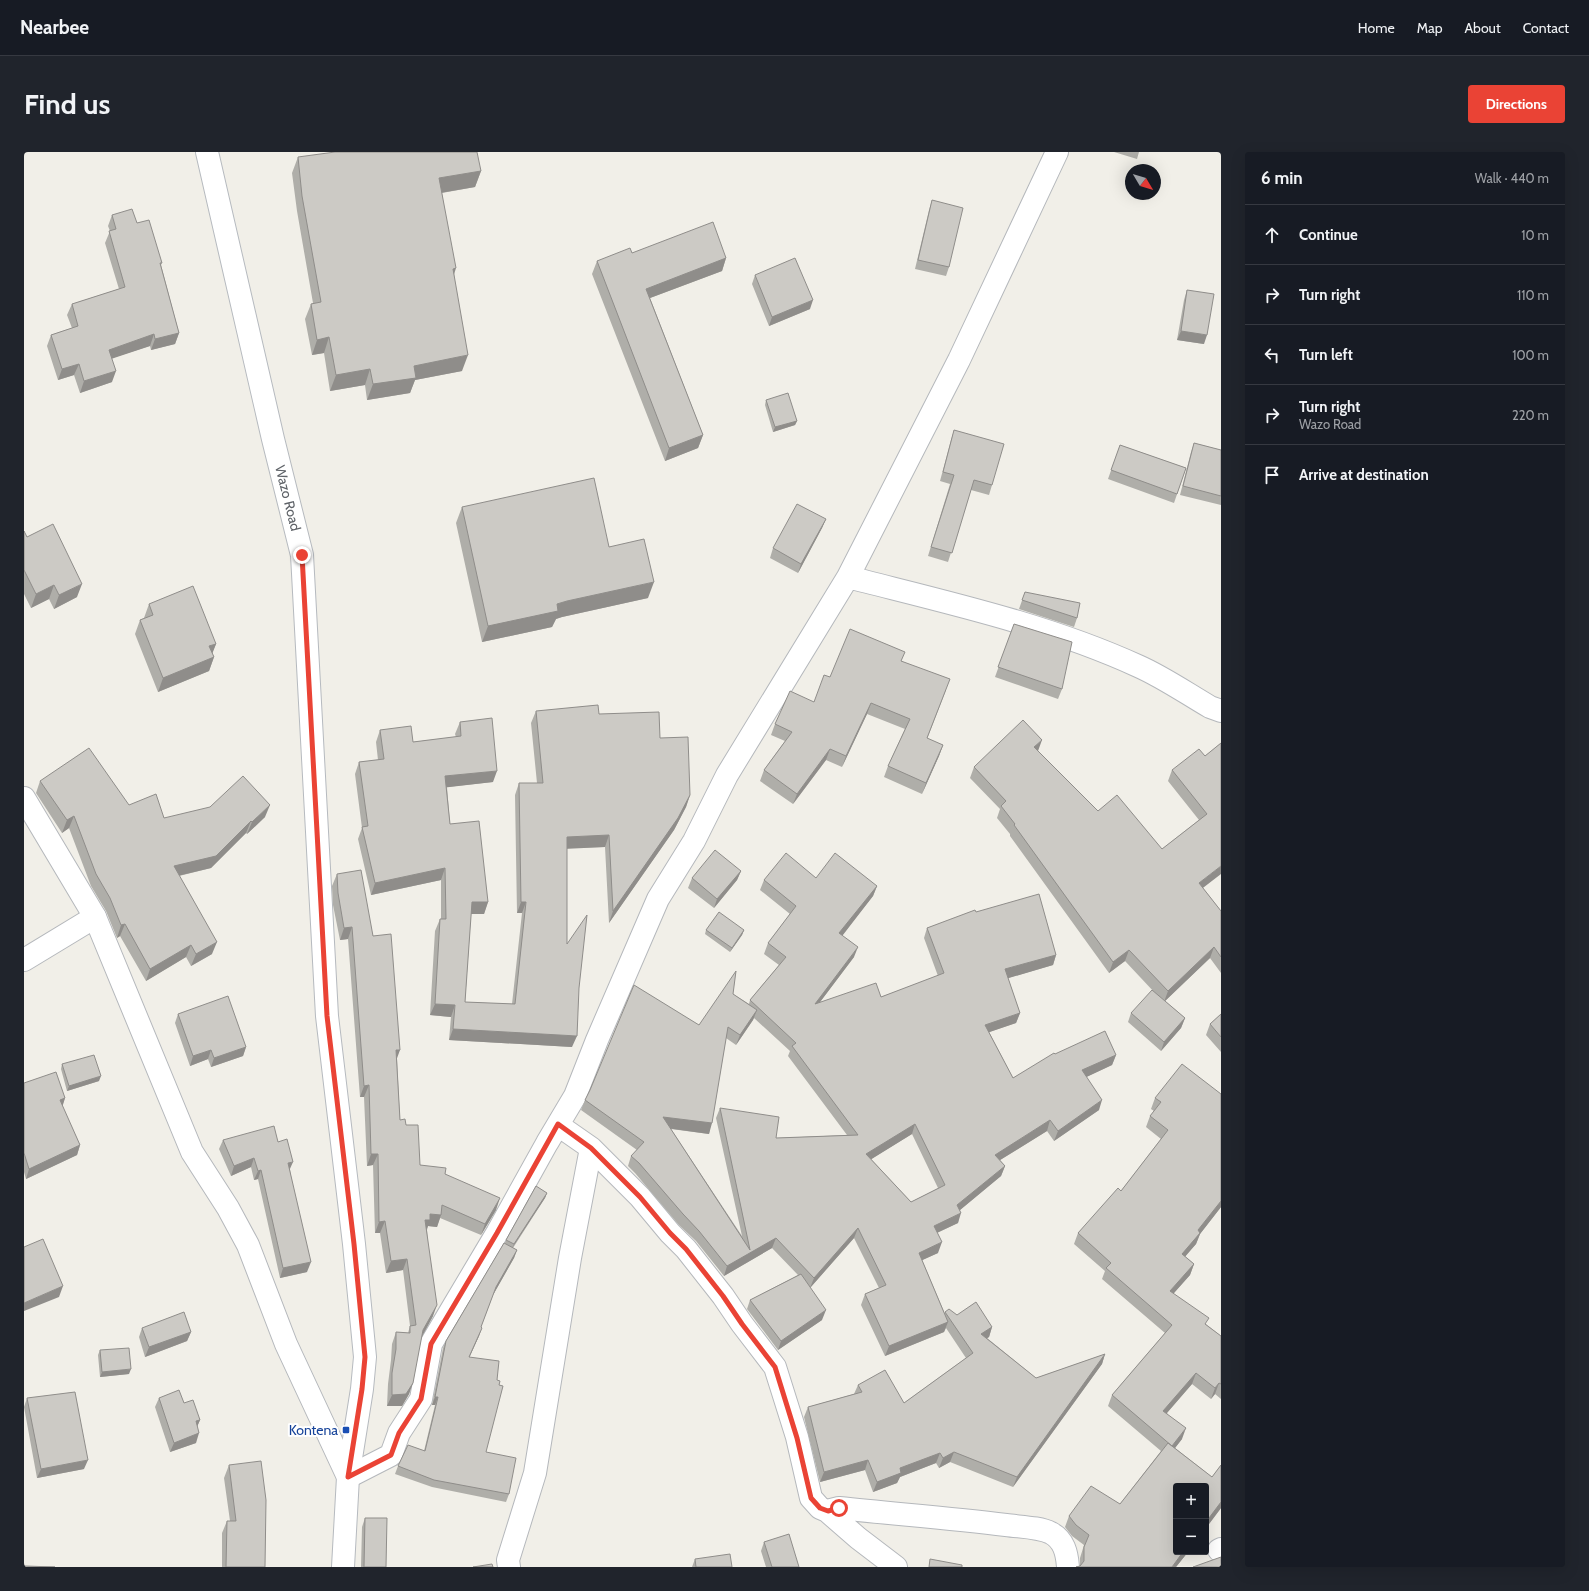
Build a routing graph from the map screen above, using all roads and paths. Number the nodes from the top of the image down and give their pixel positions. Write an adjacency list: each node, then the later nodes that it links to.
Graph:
1 (208, 152): 10 (street, Wazo Road)
2 (1057, 152): 3 (street)
3 (848, 577): 4 (street); 8 (street)
4 (1221, 711)
5 (24, 798): 6 (street)
6 (95, 918): 7 (street); 10 (street)
7 (24, 960)
8 (558, 1124): 9 (street); 10 (street)
9 (591, 1148): 11 (street); 13 (street)
10 (348, 1477): 12 (street, Wazo Road)
11 (828, 1511): 14 (street); 15 (street)
12 (343, 1567)
13 (509, 1567)
14 (896, 1567)
15 (1068, 1567)

